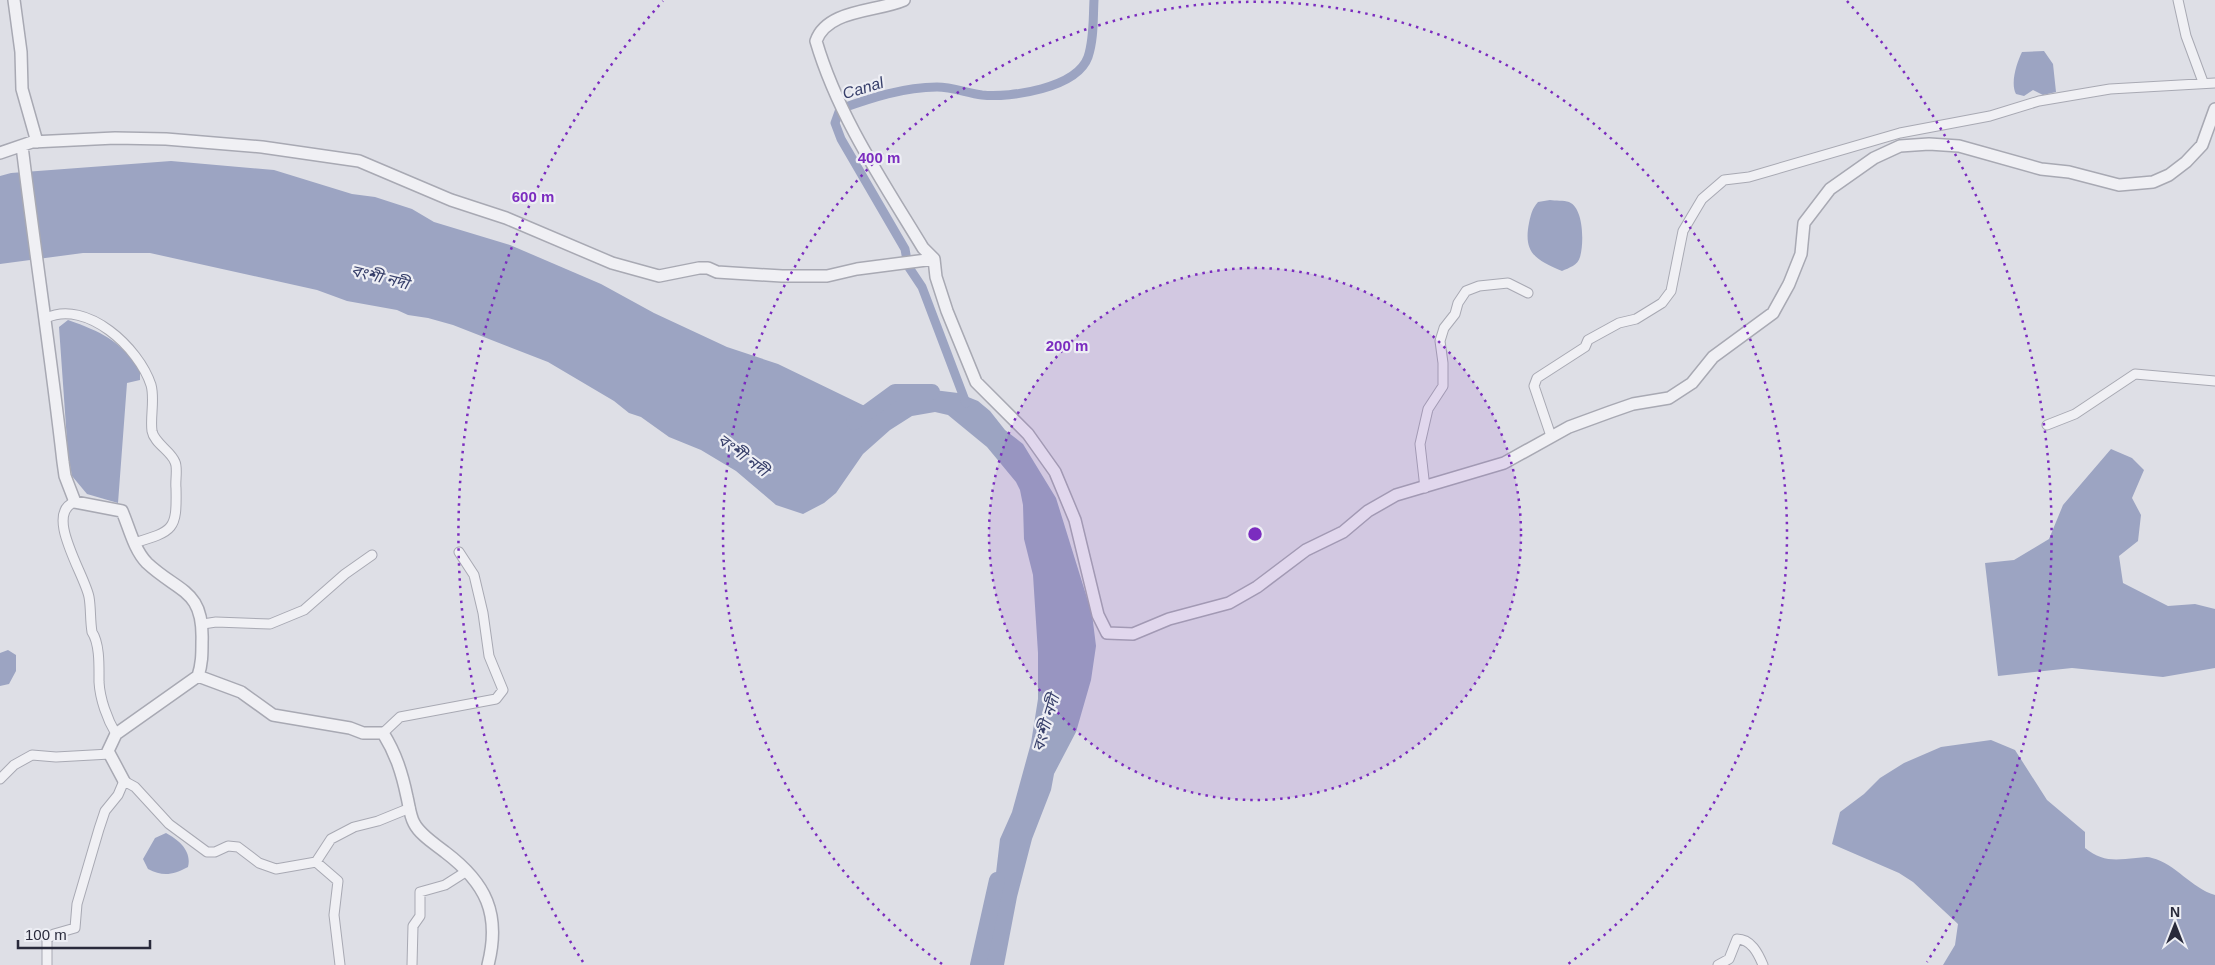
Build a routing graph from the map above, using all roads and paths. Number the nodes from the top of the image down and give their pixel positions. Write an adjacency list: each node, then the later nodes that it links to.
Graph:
1 (14, 0): 7 (street)
2 (904, 0): 10 (street)
3 (2178, 0): 4 (street)
4 (2203, 82): 5 (street); 15 (street)
5 (2215, 83)
6 (2215, 109): 15 (street)
7 (37, 142): 8 (street); 10 (street)
8 (22, 146): 9 (street); 12 (street)
9 (0, 153)
10 (934, 258): 16 (street)
11 (1528, 293): 16 (street)
12 (46, 318): 17 (street); 18 (street)
13 (2215, 381): 14 (street)
14 (2047, 425)
15 (1551, 436): 16 (street)
16 (1424, 488)
17 (75, 502): 18 (street); 24 (street)
18 (134, 543): 21 (street)
19 (459, 552): 23 (street)
20 (372, 555): 21 (street)
21 (203, 624): 22 (street)
22 (198, 676): 23 (street); 24 (street)
23 (383, 733): 28 (street)
24 (116, 734): 25 (street)
25 (110, 754): 26 (street); 27 (street)
26 (0, 779)
27 (124, 781): 29 (street); 31 (street)
28 (410, 808): 29 (street); 30 (street)
29 (316, 862): 32 (street)
30 (467, 871): 33 (street); 34 (street)
31 (47, 965)
32 (340, 965)
33 (412, 965)
34 (488, 965)
35 (1718, 965): 36 (street)
36 (1763, 965)

